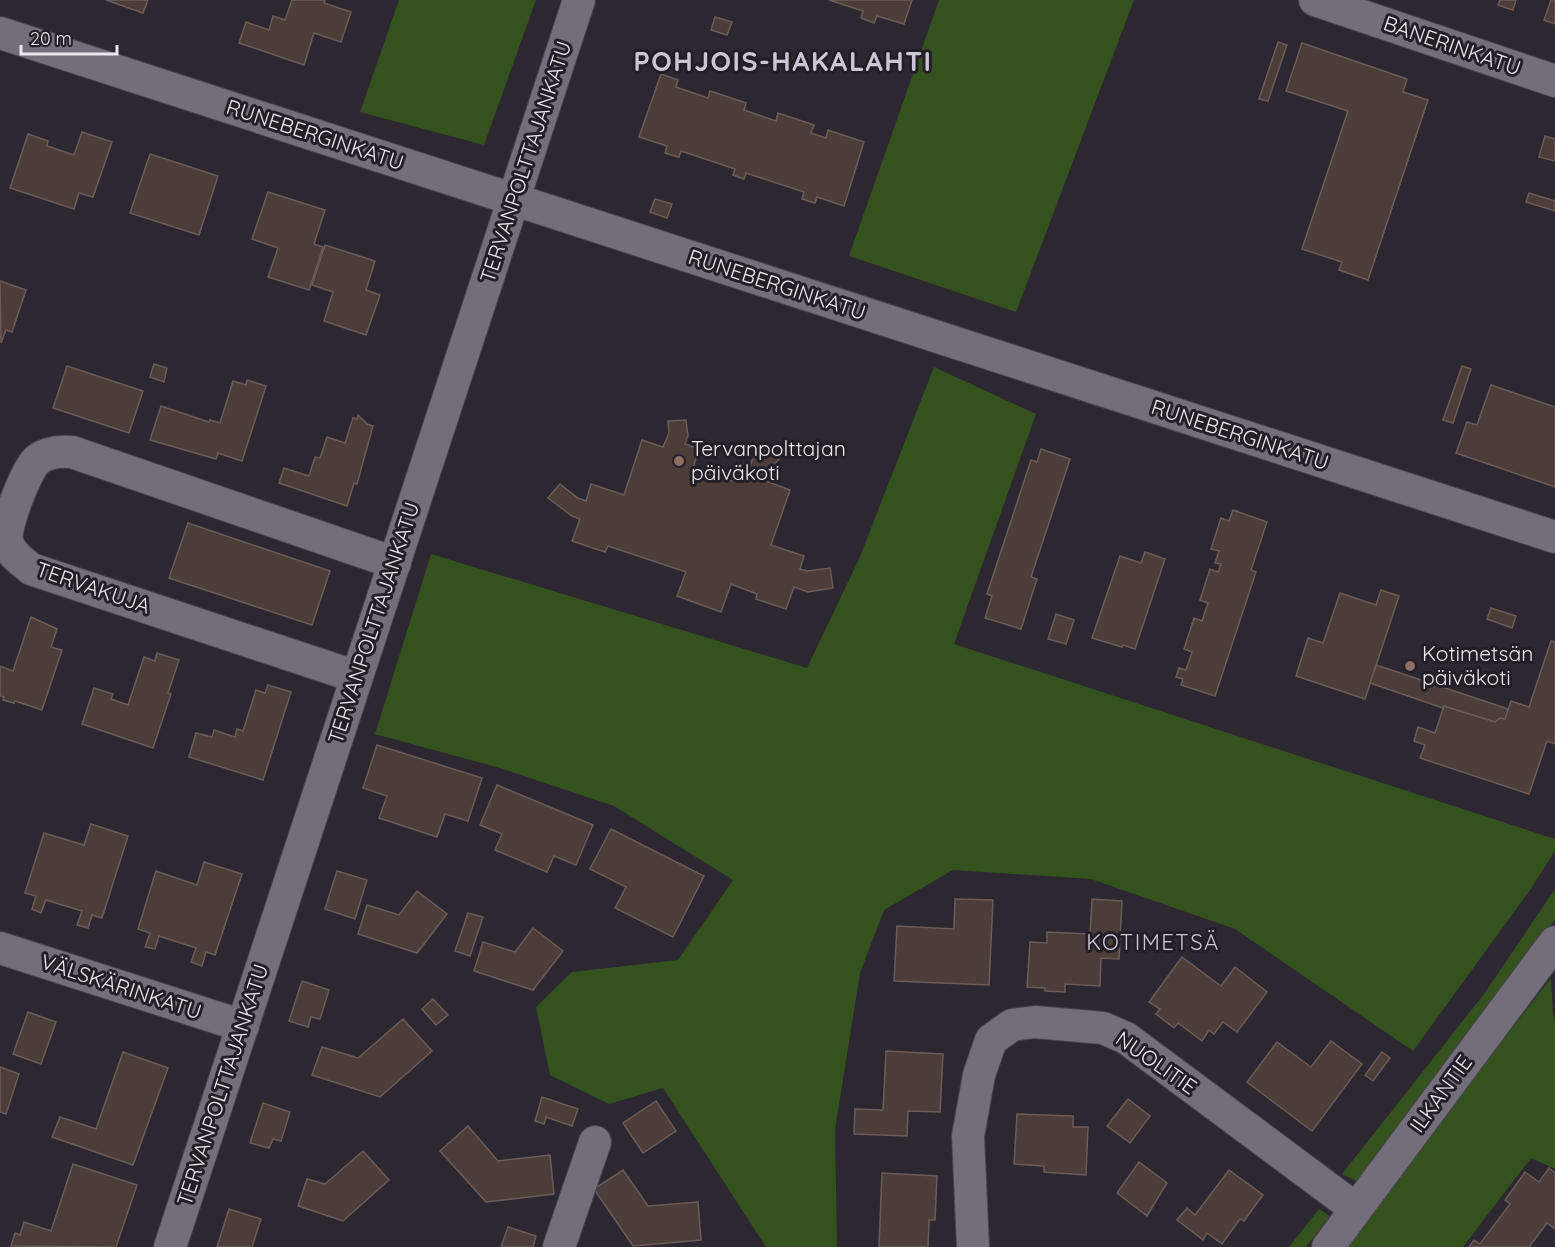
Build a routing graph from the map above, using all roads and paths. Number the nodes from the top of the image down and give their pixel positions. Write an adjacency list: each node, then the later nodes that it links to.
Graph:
1 (579, 0): 5 (street, TERVANPOLTTAJANKATU)
2 (1315, 0): 4 (street, BANERINKATU)
3 (0, 33): 5 (street, RUNEBERGINKATU)
4 (1555, 81)
5 (514, 200): 6 (street, RUNEBERGINKATU); 7 (street, TERVANPOLTTAJANKATU)
6 (1555, 537)
7 (395, 563): 8 (street, TERVANPOLTTAJANKATU); 8 (street, TERVAKUJA)
8 (357, 677): 11 (street, TERVANPOLTTAJANKATU)
9 (1555, 942): 13 (street, ILKANTIE)
10 (0, 948): 11 (street, VÄLSKÄRINKATU)
11 (243, 1026): 14 (street, TERVANPOLTTAJANKATU)
12 (595, 1142): 15 (street)
13 (1356, 1209): 16 (street, NUOLITIE); 17 (street, ILKANTIE)
14 (170, 1247)
15 (559, 1247)
16 (973, 1247)
17 (1328, 1247)

